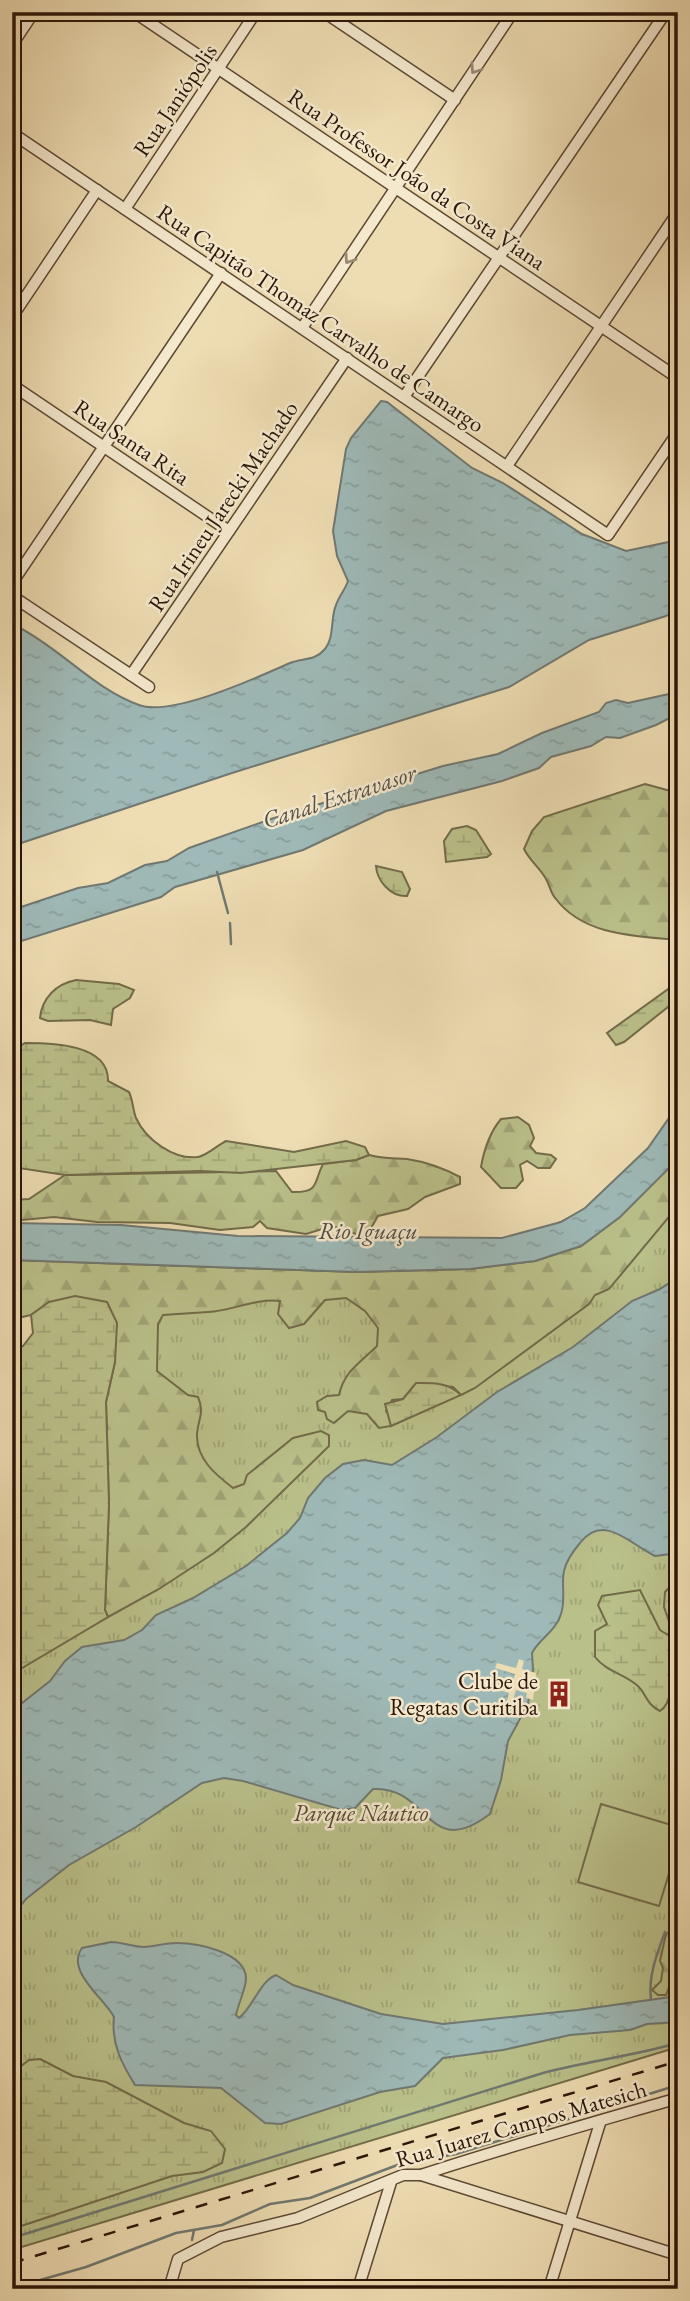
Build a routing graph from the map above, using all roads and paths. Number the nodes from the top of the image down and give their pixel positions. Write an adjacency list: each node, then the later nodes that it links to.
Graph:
1 (34, 12): 7 (street)
2 (134, 12): 8 (street, Rua Professor João da Costa Viana)
3 (257, 12): 8 (street, Rua Janiópolis)
4 (324, 12): 9 (street)
5 (666, 12): 15 (street)
6 (511, 13): 9 (street, one-way to 9)
7 (12, 45)
8 (219, 69): 11 (street, Rua Professor João da Costa Viana); 13 (street, Rua Janiópolis)
9 (455, 100): 11 (street)
10 (12, 133): 12 (street, Rua Capitão Thomaz Carvalho de Camargo)
11 (396, 188): 15 (street, Rua Professor João da Costa Viana); 19 (street, one-way to 19)
12 (97, 190): 13 (street, Rua Capitão Thomaz Carvalho de Camargo); 17 (street)
13 (125, 209): 16 (street, Rua Capitão Thomaz Carvalho de Camargo)
14 (678, 212): 18 (street)
15 (499, 258): 18 (street, Rua Professor João da Costa Viana); 23 (street)
16 (221, 274): 19 (street, Rua Capitão Thomaz Carvalho de Camargo); 25 (street)
17 (12, 317)
18 (601, 326): 21 (street, Rua Professor João da Costa Viana); 26 (street)
19 (302, 328): 20 (street, Rua Capitão Thomaz Carvalho de Camargo)
20 (347, 358): 23 (street, Rua Capitão Thomaz Carvalho de Camargo); 27 (street, Rua Irineu Jarecki Machado)
21 (678, 378)
22 (12, 385): 25 (street, Rua Santa Rita)
23 (404, 397): 26 (street, Rua Capitão Thomaz Carvalho de Camargo)
24 (678, 432): 26 (street, Rua Capitão Thomaz Carvalho de Camargo)
25 (104, 446): 27 (street, Rua Santa Rita); 28 (street)
26 (507, 466)
27 (229, 531): 30 (street, Rua Irineu Jarecki Machado)
28 (12, 583)
29 (12, 596): 30 (street)
30 (131, 675): 31 (street)
31 (149, 687)
32 (678, 2098): 33 (street, Rua Juarez Campos Matesich)
33 (600, 2123): 34 (street, Rua Juarez Campos Matesich); 36 (street)
34 (421, 2175): 35 (street, Rua Juarez Campos Matesich); 36 (street)
35 (391, 2182): 38 (street, Rua Juarez Campos Matesich); 39 (street)
36 (570, 2222): 37 (street); 40 (street)
37 (678, 2255)
38 (169, 2289)
39 (358, 2289)
40 (549, 2289)

